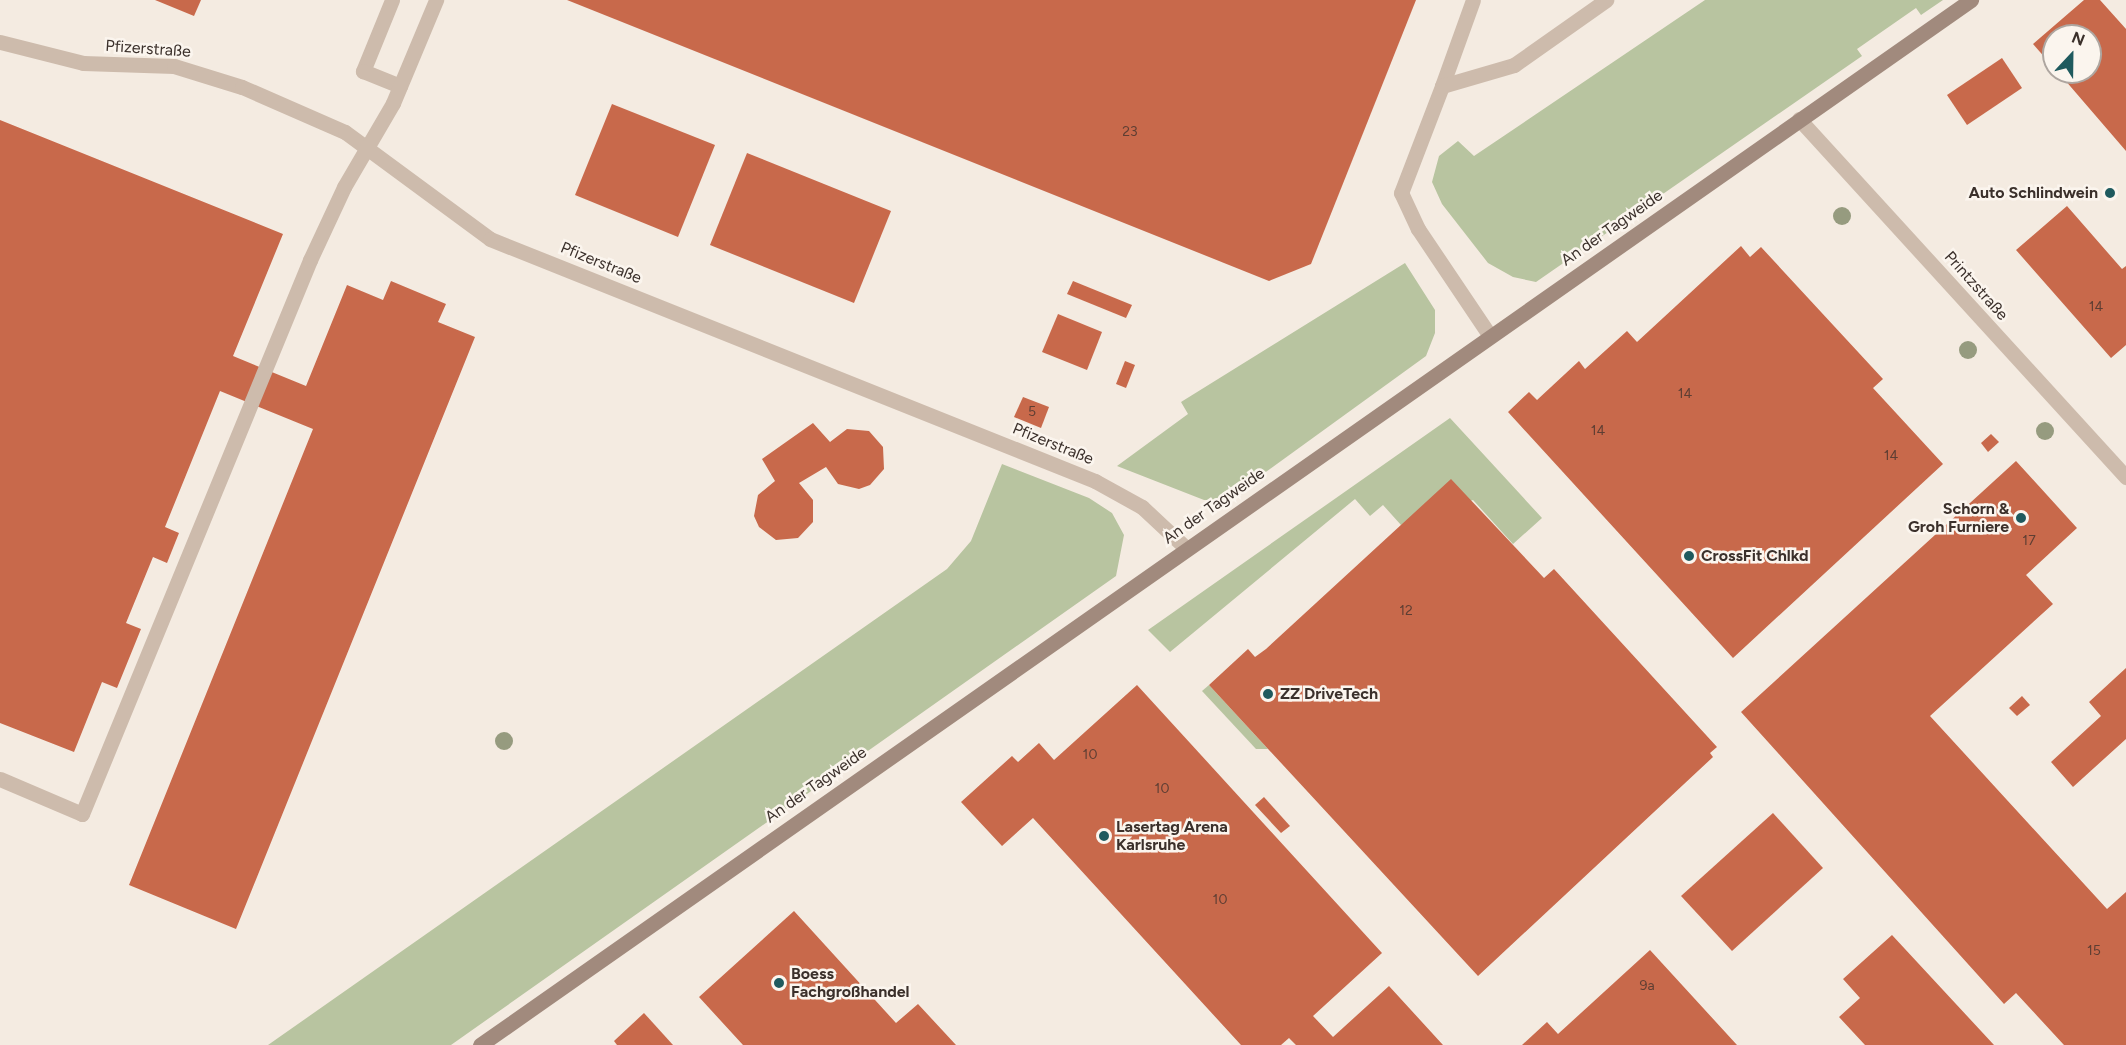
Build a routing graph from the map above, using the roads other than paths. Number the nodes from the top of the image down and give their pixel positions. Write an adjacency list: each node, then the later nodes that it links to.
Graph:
1 (392, 0): 7 (street)
2 (436, 0): 7 (street)
3 (1473, 0): 8 (street)
4 (1606, 0): 8 (street)
5 (1971, 0): 9 (main road, An der Tagweide)
6 (0, 42): 10 (street, Pfizerstraße)
7 (400, 86): 10 (street)
8 (1442, 86): 11 (street)
9 (1799, 119): 11 (main road, An der Tagweide); 12 (street, Printzstraße)
10 (367, 147): 13 (street, Pfizerstraße); 14 (street)
11 (1490, 336): 13 (main road, An der Tagweide)
12 (2126, 477)
13 (1186, 548): 15 (main road, An der Tagweide)
14 (0, 779)
15 (480, 1045)

